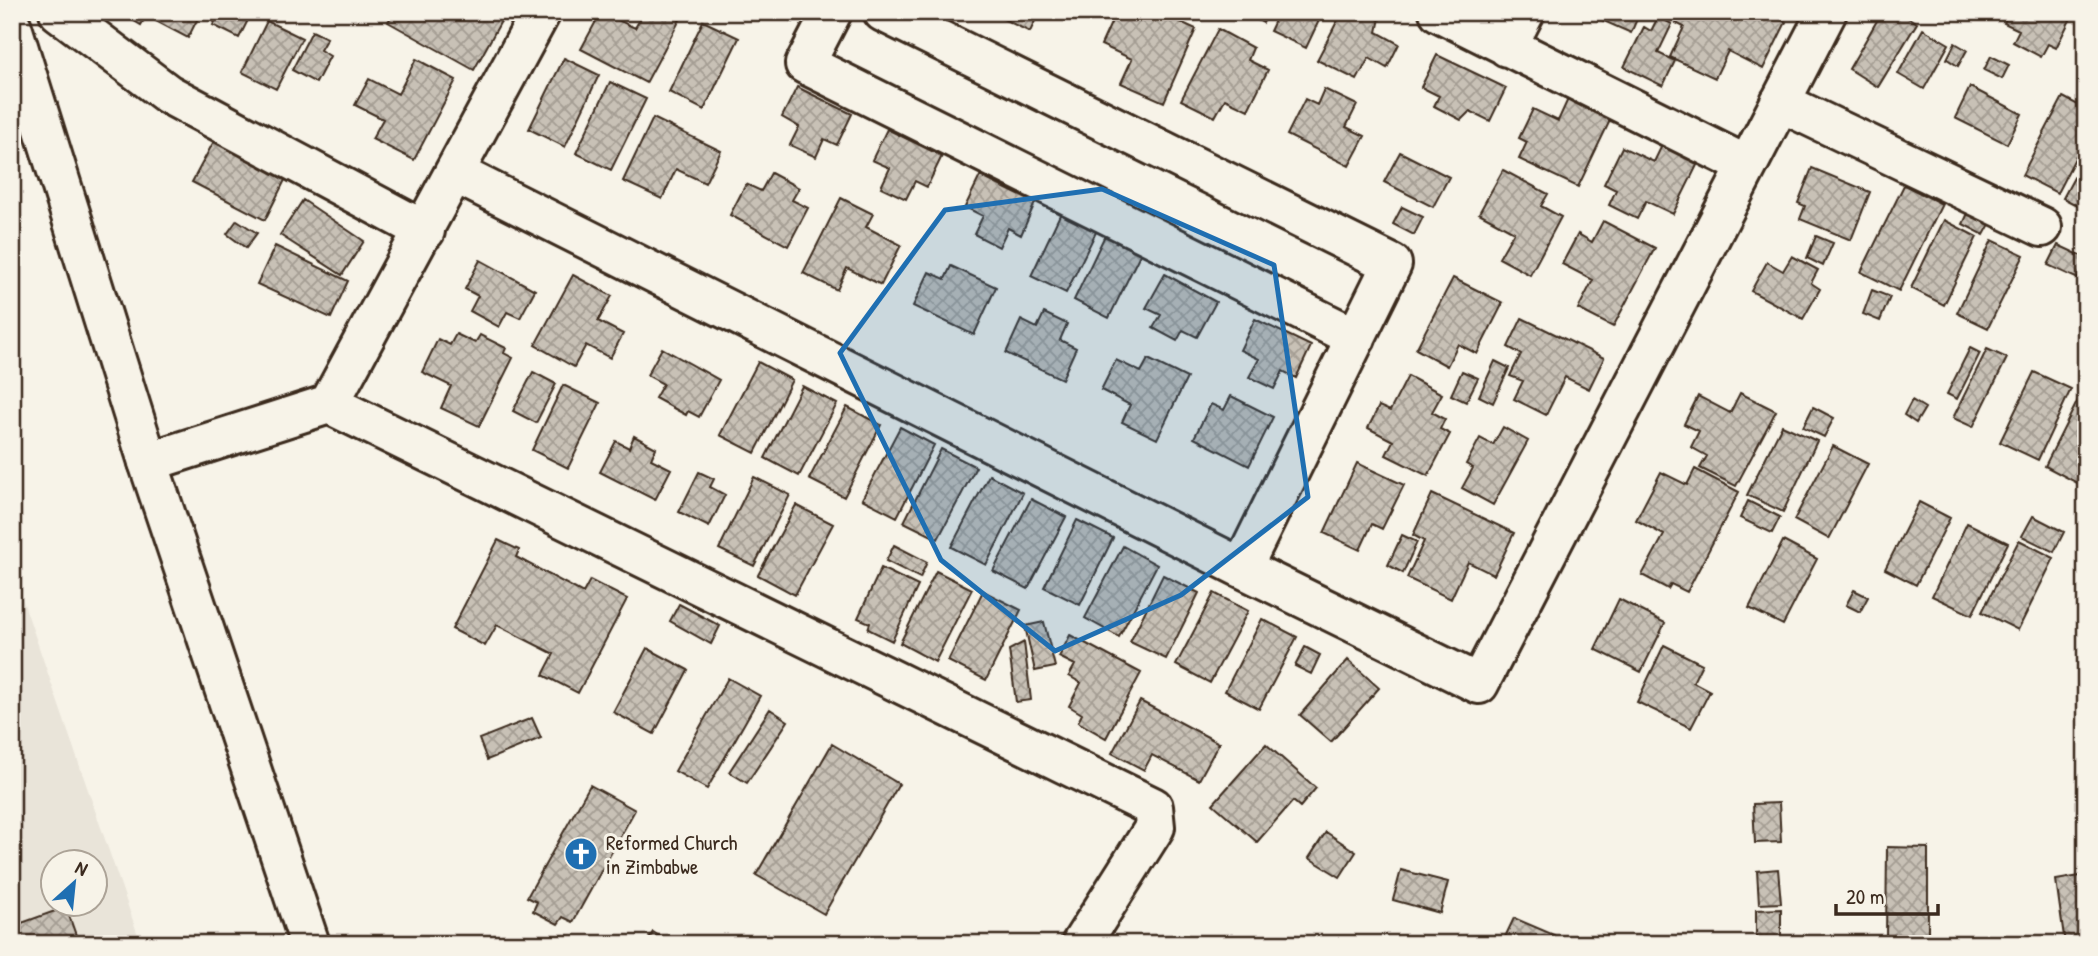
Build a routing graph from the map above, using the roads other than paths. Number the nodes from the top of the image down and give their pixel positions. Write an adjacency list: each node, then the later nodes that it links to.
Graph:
1 (59, 12): 14 (street)
2 (541, 12): 12 (street)
3 (832, 12): 15 (street)
4 (883, 12): 15 (street)
5 (1438, 12): 9 (street)
6 (1525, 12): 9 (street)
7 (1827, 12): 10 (street)
8 (12, 27): 17 (street)
9 (1507, 47): 11 (street)
10 (1780, 102): 11 (street); 13 (street)
11 (1746, 165): 18 (street)
12 (455, 173): 14 (street); 18 (street)
13 (2042, 227)
14 (425, 231): 16 (street)
15 (1356, 338): 18 (street)
16 (329, 404): 17 (street); 20 (street)
17 (148, 462): 19 (street)
18 (1242, 568)
19 (310, 944)
20 (1081, 944)

